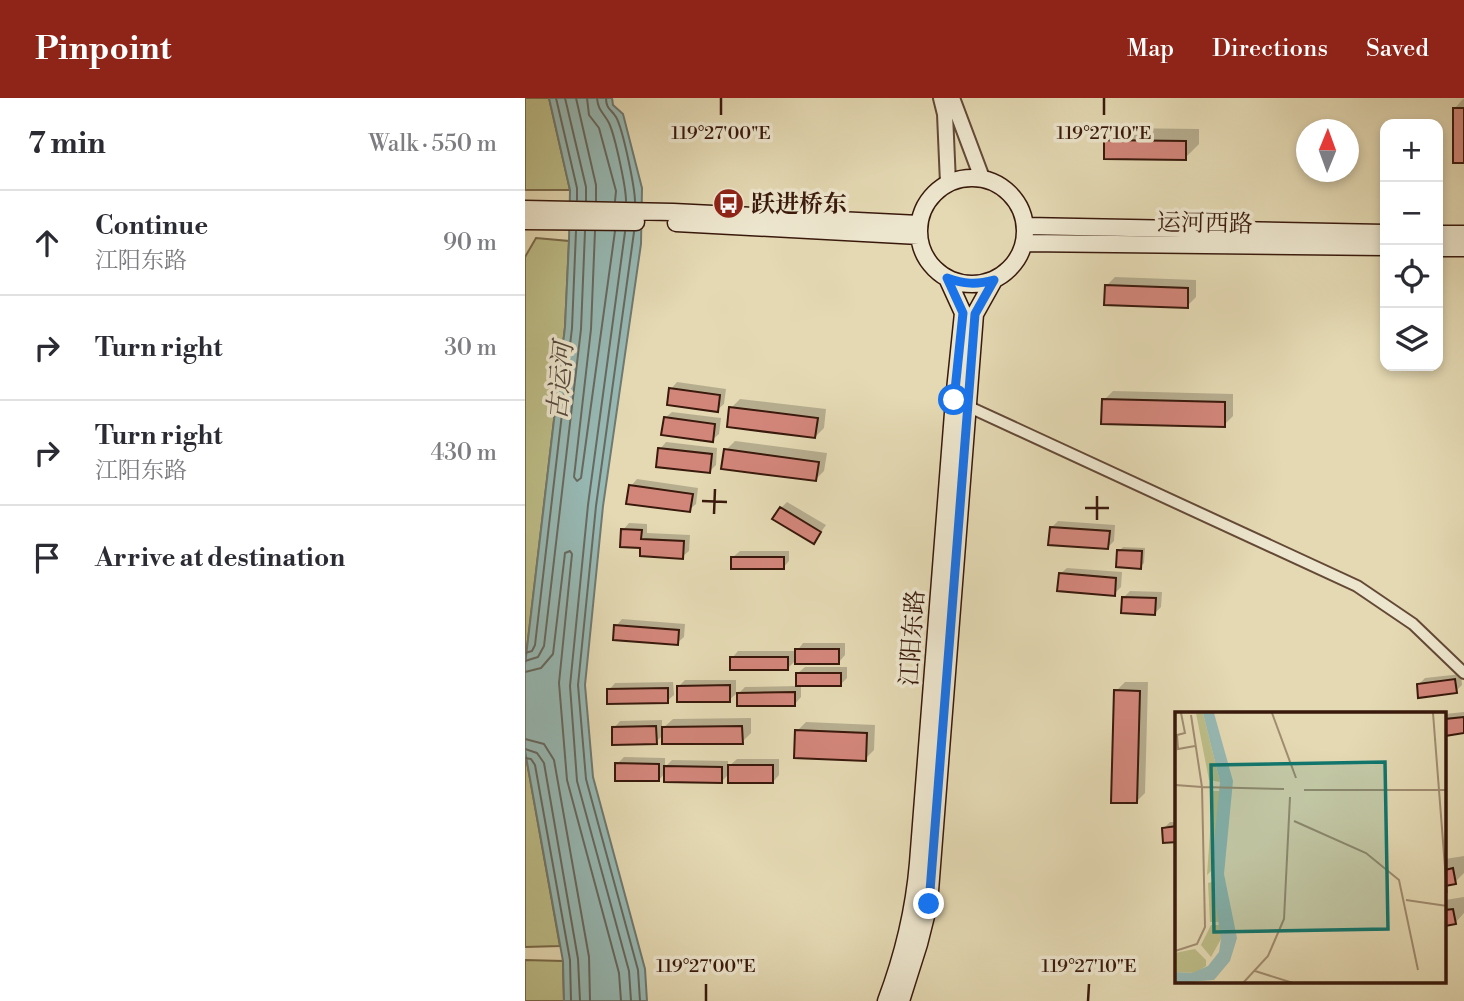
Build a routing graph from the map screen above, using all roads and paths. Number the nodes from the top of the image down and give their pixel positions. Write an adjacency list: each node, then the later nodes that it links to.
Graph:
1 (940, 98): 4 (street)
2 (952, 98): 3 (street)
3 (982, 178): 4 (main road); 8 (main road)
4 (948, 183): 9 (main road)
5 (525, 209): 6 (main road)
6 (544, 215): 7 (main road); 9 (main road)
7 (525, 221)
8 (1026, 226): 10 (main road, 运河西路); 13 (main road)
9 (919, 230): 17 (main road)
10 (1380, 233)
11 (1443, 234): 12 (main road)
12 (1464, 234)
13 (1025, 243): 14 (main road, 运河西路); 18 (main road)
14 (1380, 247)
15 (1443, 248): 16 (main road)
16 (1464, 248)
17 (947, 278): 18 (main road); 21 (main road, 江阳东路)
18 (994, 280): 19 (main road, 江阳东路)
19 (967, 406): 20 (street); 22 (main road, 江阳东路)
20 (1464, 673)
21 (886, 1001)
22 (901, 1001)

